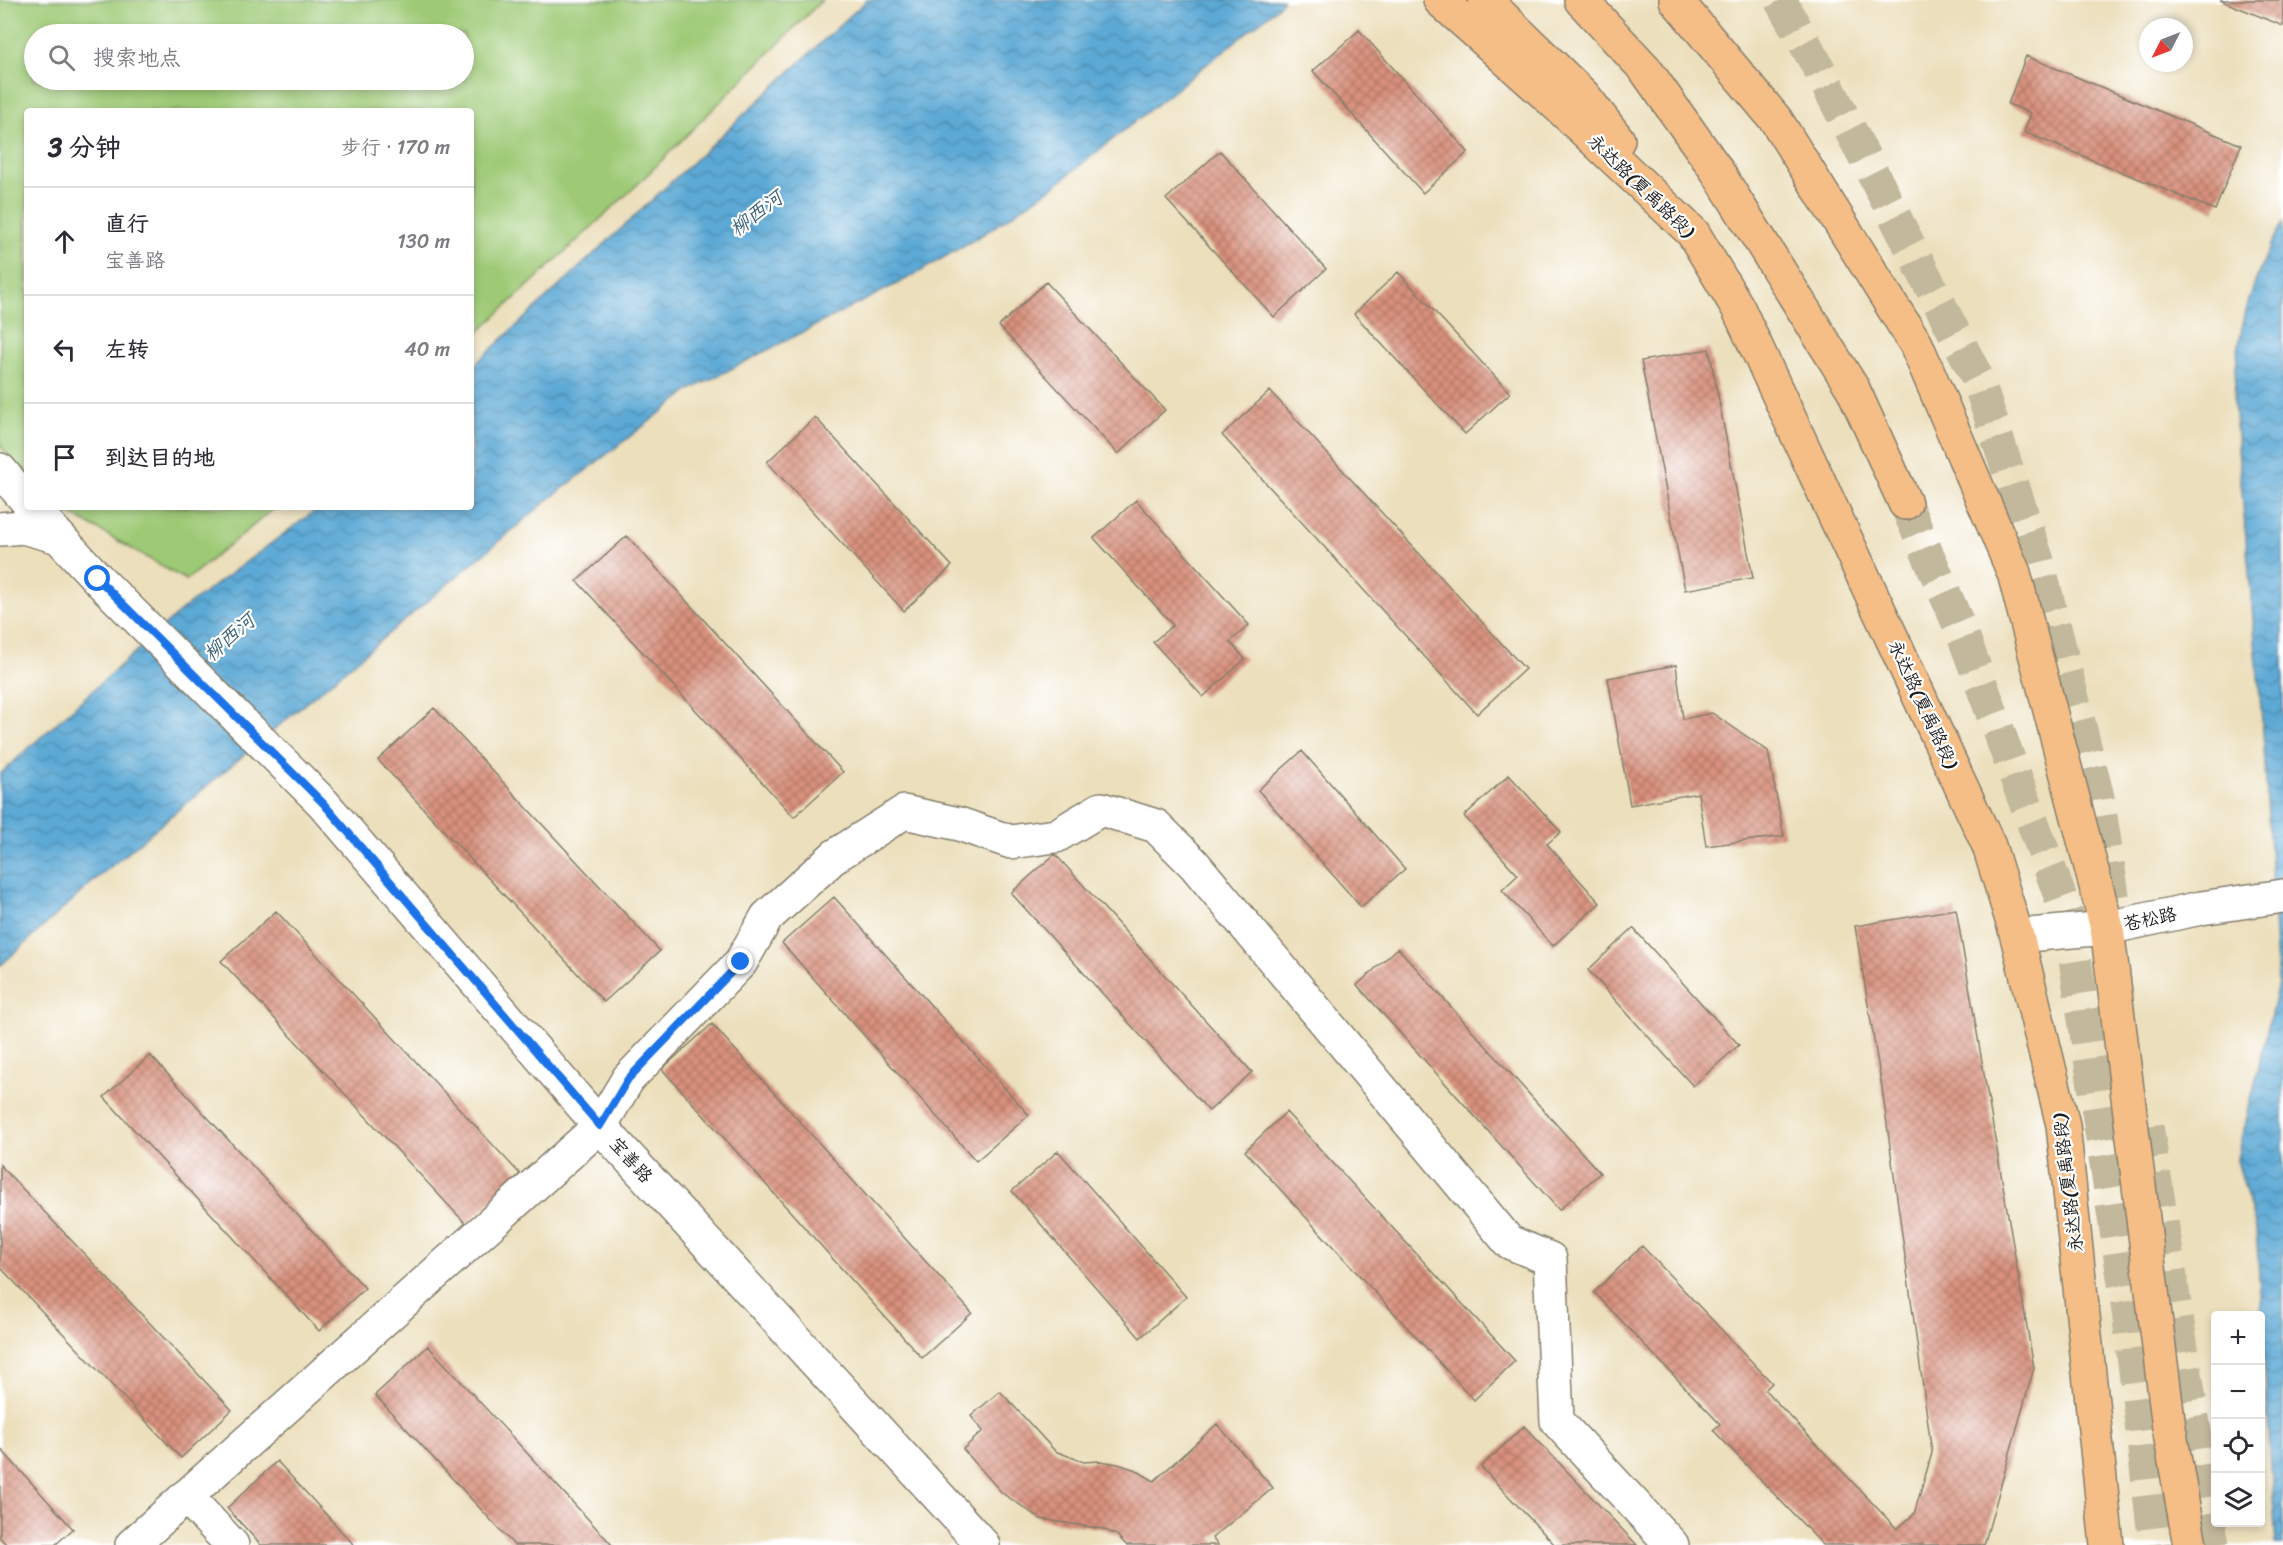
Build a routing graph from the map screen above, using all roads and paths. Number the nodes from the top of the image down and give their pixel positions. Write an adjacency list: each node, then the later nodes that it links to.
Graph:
1 (1440, 0): 5 (main road, 永达路(夏禹路段))
2 (1485, 0): 5 (main road)
3 (1581, 0): 8 (main road)
4 (1685, 3): 13 (main road)
5 (1693, 233): 14 (main road, 永达路(夏禹路段))
6 (0, 470): 7 (street)
7 (24, 498)
8 (1905, 503)
9 (35, 510): 11 (street, 宝善路)
10 (0, 528): 11 (street)
11 (59, 537): 15 (street, 宝善路)
12 (2283, 896): 13 (street, 苍松路)
13 (2107, 928): 14 (street, 苍松路); 22 (main road)
14 (2017, 936): 17 (main road, 永达路(夏禹路段))
15 (600, 1126): 16 (street); 20 (street, 宝善路); 21 (street)
16 (186, 1496): 18 (street); 19 (street)
17 (2105, 1543)
18 (132, 1545)
19 (232, 1545)
20 (983, 1545)
21 (1672, 1545)
22 (2190, 1545)

